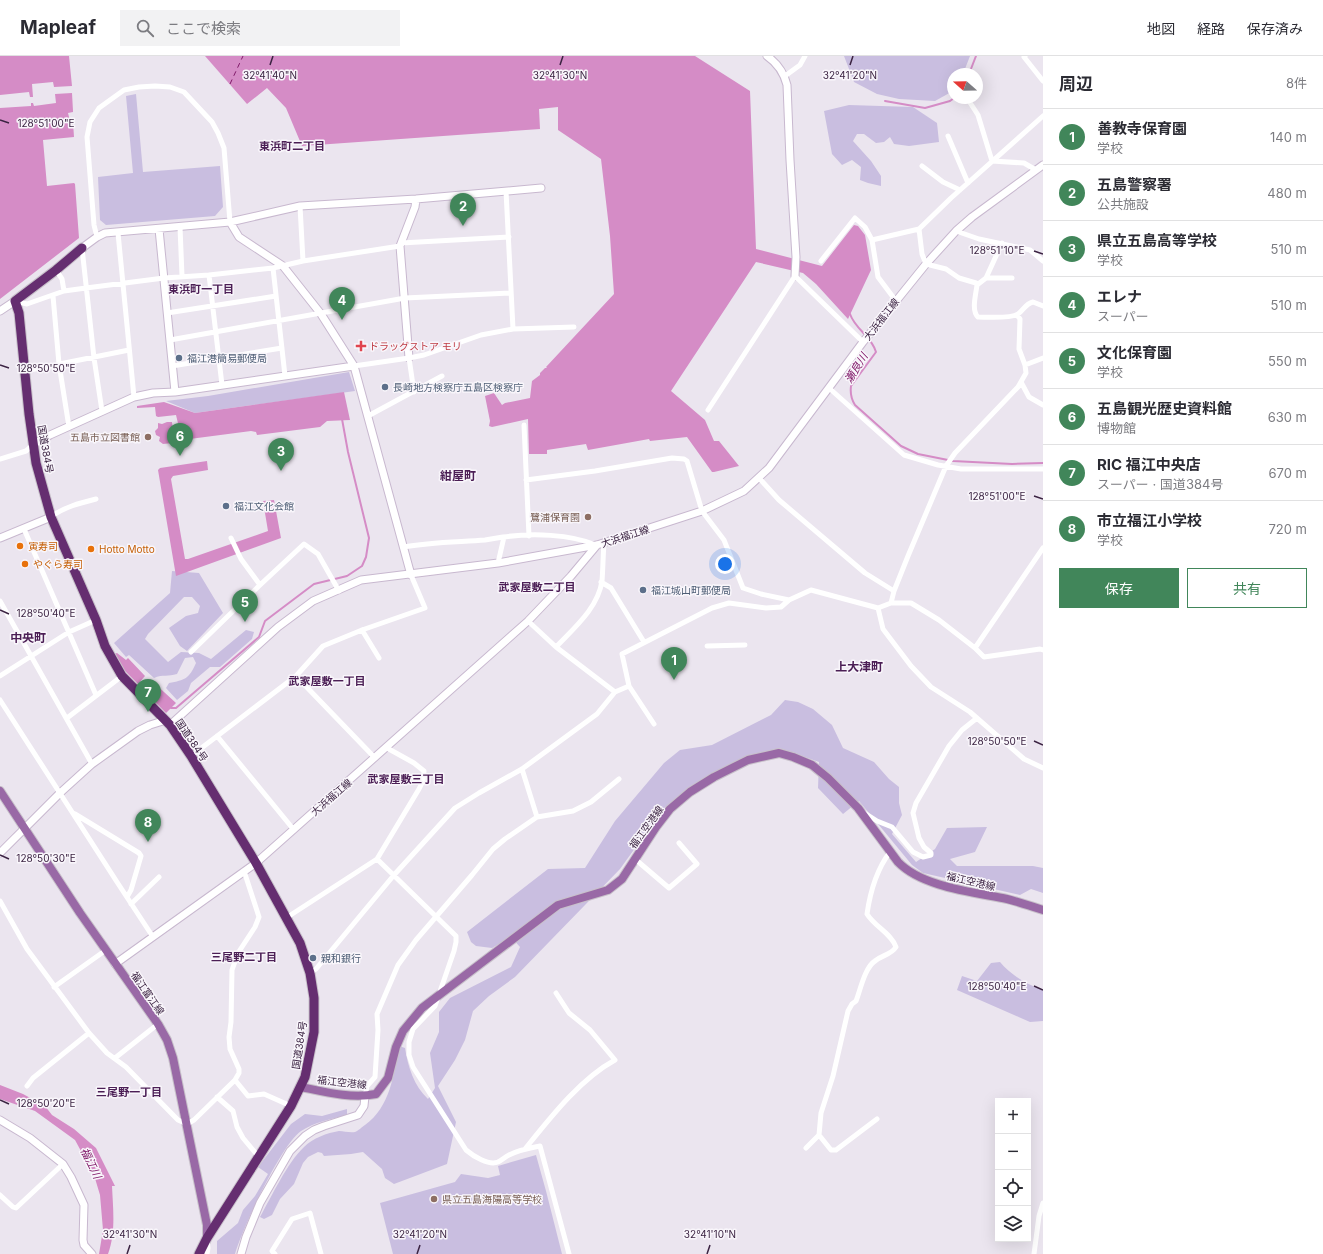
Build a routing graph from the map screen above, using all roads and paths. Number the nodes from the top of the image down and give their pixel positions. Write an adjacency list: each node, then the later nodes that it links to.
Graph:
1 (767, 56): 4 (street)
2 (805, 56): 4 (street)
3 (1025, 56): 5 (street)
4 (785, 76): 40 (street)
5 (1043, 81)
6 (971, 104): 9 (street)
7 (1043, 116): 9 (street)
8 (948, 136): 13 (street)
9 (992, 162): 12 (street); 13 (street)
10 (1043, 164): 12 (street, 大浜福江線)
11 (922, 166): 15 (street)
12 (1036, 170): 23 (street, 大浜福江線)
13 (968, 183): 15 (street)
14 (541, 188): 16 (street)
15 (960, 190): 22 (street)
16 (506, 191): 17 (street); 26 (street)
17 (416, 199): 18 (street); 28 (street)
18 (300, 206): 19 (street); 31 (street)
19 (230, 222): 20 (street); 25 (street); 35 (street)
20 (180, 227): 21 (street); 39 (street)
21 (159, 229): 24 (street); 41 (street)
22 (919, 229): 27 (street); 34 (street)
23 (956, 231): 29 (street); 34 (street, 大浜福江線)
24 (118, 233): 25 (street); 44 (street)
25 (97, 237): 30 (street)
26 (509, 237): 28 (street); 48 (street)
27 (872, 240): 32 (street); 53 (street)
28 (401, 244): 31 (street); 51 (street)
29 (1002, 244): 33 (street); 42 (street)
30 (82, 248): 37 (highway); 46 (street)
31 (303, 261): 35 (street)
32 (821, 261)
33 (1043, 261)
34 (926, 264): 45 (street); 53 (street, 大浜福江線)
35 (283, 266): 36 (street); 58 (street)
36 (273, 268): 38 (street); 50 (street)
37 (56, 270): 47 (street); 52 (highway)
38 (209, 275): 39 (street); 54 (street)
39 (182, 276): 41 (street)
40 (796, 276): 65 (street); 86 (street)
41 (164, 278): 44 (street); 57 (street)
42 (986, 278): 43 (street); 45 (street)
43 (1012, 278)
44 (123, 282): 46 (street); 67 (street)
45 (977, 285): 59 (street)
46 (86, 288): 47 (street); 68 (street)
47 (64, 291): 49 (street)
48 (512, 293): 51 (street); 62 (street)
49 (53, 296): 52 (street); 72 (street)
50 (276, 296): 54 (street); 60 (street)
51 (405, 298): 58 (street); 69 (street)
52 (15, 301): 56 (street); 76 (highway, 国道384号)
53 (896, 301): 65 (street, 大浜福江線)
54 (213, 306): 57 (street); 63 (street)
55 (1043, 306): 59 (street)
56 (0, 311)
57 (167, 313): 64 (street)
58 (320, 314): 60 (street); 75 (street)
59 (1017, 315): 73 (street)
60 (279, 321): 63 (street); 66 (street)
61 (574, 327): 62 (street)
62 (513, 329): 69 (street)
63 (216, 332): 64 (street); 71 (street)
64 (170, 340): 74 (street)
65 (863, 342): 81 (street, 大浜福江線)
66 (282, 348): 71 (street); 77 (street)
67 (130, 350): 68 (street); 84 (street)
68 (94, 358): 72 (street); 87 (street)
69 (409, 358): 75 (street); 83 (street)
70 (1043, 358): 73 (street)
71 (219, 359): 74 (street); 80 (street)
72 (59, 364): 76 (street); 90 (street)
73 (1025, 365): 79 (street)
74 (172, 366): 82 (street)
75 (354, 366): 77 (street); 88 (street)
76 (25, 371): 91 (highway, 国道384号)
77 (285, 376): 80 (street)
78 (442, 376): 83 (street)
79 (1021, 382): 85 (street); 93 (street)
80 (222, 385): 82 (street)
81 (829, 388): 93 (street); 95 (street, 大浜福江線)
82 (175, 392): 84 (street)
83 (414, 392): 88 (street)
84 (134, 397): 87 (street)
85 (1043, 406)
86 (708, 410)
87 (102, 411): 90 (street)
88 (368, 416): 106 (street)
89 (524, 425): 96 (street)
90 (69, 427): 91 (street)
91 (34, 444): 92 (street); 99 (highway, 国道384号)
92 (0, 459)
93 (946, 466): 94 (street); 113 (street)
94 (1043, 469)
95 (759, 478): 98 (street, 大浜福江線); 113 (street)
96 (526, 480): 98 (street); 101 (street)
97 (96, 499): 99 (street)
98 (702, 511): 105 (street, 大浜福江線); 114 (street)
99 (51, 517): 100 (street); 118 (highway, 国道384号)
100 (24, 529): 103 (street); 121 (street)
101 (529, 536): 102 (street); 105 (street)
102 (504, 537): 106 (street); 108 (street)
103 (0, 538)
104 (232, 538): 111 (street)
105 (600, 544): 108 (street); 110 (street); 119 (street, 大浜福江線)
106 (404, 547): 109 (street)
107 (1043, 548): 126 (street)
108 (498, 563): 109 (street)
109 (411, 575): 112 (street); 120 (street)
110 (602, 582): 122 (street); 125 (street)
111 (260, 585): 112 (street); 128 (street)
112 (339, 591): 140 (street)
113 (894, 591): 116 (street)
114 (789, 600): 117 (street); 122 (street)
115 (0, 601): 129 (street)
116 (891, 603): 117 (street); 126 (street)
117 (878, 608): 139 (street)
118 (96, 620): 121 (street); 132 (highway, 国道384号)
119 (528, 621): 125 (street); 143 (street, 大浜福江線)
120 (362, 630): 130 (street); 133 (street)
121 (69, 632): 129 (street); 136 (street)
122 (644, 642): 134 (street)
123 (745, 645): 124 (street)
124 (706, 646)
125 (556, 647): 135 (street)
126 (975, 648): 127 (street)
127 (1043, 650)
128 (191, 652)
129 (31, 656): 131 (street); 138 (street)
130 (379, 658)
131 (0, 676)
132 (122, 676): 136 (street); 140 (highway, 国道384号)
133 (296, 676): 142 (street); 145 (street)
134 (629, 686): 135 (street); 141 (street)
135 (616, 692): 148 (street)
136 (96, 695): 138 (street)
137 (0, 700): 151 (street)
138 (67, 718): 146 (street)
139 (977, 718): 147 (street); 152 (street)
140 (168, 723): 144 (highway, 国道384号); 146 (street)
141 (654, 724)
142 (217, 736): 144 (street); 156 (street)
143 (386, 748): 145 (street, 大浜福江線); 160 (street)
144 (191, 756): 162 (highway, 国道384号)
145 (375, 758): 156 (street, 大浜福江線)
146 (92, 764): 151 (street)
147 (1043, 768)
148 (522, 769): 154 (street); 164 (street)
149 (619, 779): 154 (street)
150 (0, 791): 155 (main road, 福江富江線)
151 (60, 793): 153 (street); 155 (street)
152 (858, 808): 158 (main road, 福江空港線); 161 (main road, 福江空港線)
153 (72, 812): 166 (street); 166 (street)
154 (538, 817): 170 (street)
155 (25, 828): 159 (street); 173 (main road, 福江富江線)
156 (294, 830): 162 (street, 大浜福江線)
157 (679, 843): 161 (street)
158 (890, 852): 169 (main road, 福江空港線); 191 (street)
159 (0, 853)
160 (377, 859): 164 (street); 171 (street)
161 (635, 859): 178 (main road, 福江空港線)
162 (256, 863): 163 (street, 大浜福江線); 171 (highway, 国道384号)
163 (244, 871): 172 (street, 大浜福江線); 182 (street)
164 (394, 875): 170 (street); 175 (street)
165 (159, 877): 168 (street)
166 (127, 898): 168 (street)
167 (0, 901): 176 (street)
168 (131, 904): 172 (street)
169 (1043, 910)
170 (436, 916): 178 (street); 185 (street)
171 (286, 918): 175 (highway, 国道384号)
172 (153, 937): 174 (street, 大浜福江線)
173 (106, 950): 174 (main road, 福江富江線); 176 (street)
174 (115, 964): 179 (main road, 福江富江線)
175 (310, 973): 184 (highway, 国道384号)
176 (54, 987): 180 (street)
177 (556, 993): 193 (street)
178 (438, 995): 185 (main road, 福江空港線); 193 (street)
179 (158, 1024): 181 (street); 190 (main road, 福江富江線)
180 (89, 1033): 181 (street); 183 (street)
181 (115, 1058): 190 (street)
182 (234, 1080): 186 (street); 187 (street)
183 (27, 1086)
184 (301, 1087): 185 (main road, 福江空港線); 187 (highway, 国道384号)
185 (365, 1096): 203 (street)
186 (217, 1097): 190 (street); 194 (street)
187 (291, 1106): 194 (highway, 国道384号)
188 (877, 1119): 191 (street)
189 (0, 1120): 195 (street)
190 (187, 1124): 199 (main road, 福江富江線)
191 (819, 1135): 192 (street)
192 (806, 1148)
193 (525, 1149): 206 (street)
194 (258, 1156): 199 (highway, 国道384号)
195 (63, 1164): 196 (street); 200 (street)
196 (0, 1196)
197 (1043, 1203): 198 (street)
198 (1041, 1223): 207 (street)
199 (207, 1238): 201 (highway, 国道384号); 202 (street)
200 (92, 1254)
201 (199, 1254)
202 (206, 1254)
203 (241, 1254)
204 (275, 1254): 205 (street)
205 (321, 1254)
206 (569, 1254)
207 (1034, 1254)

